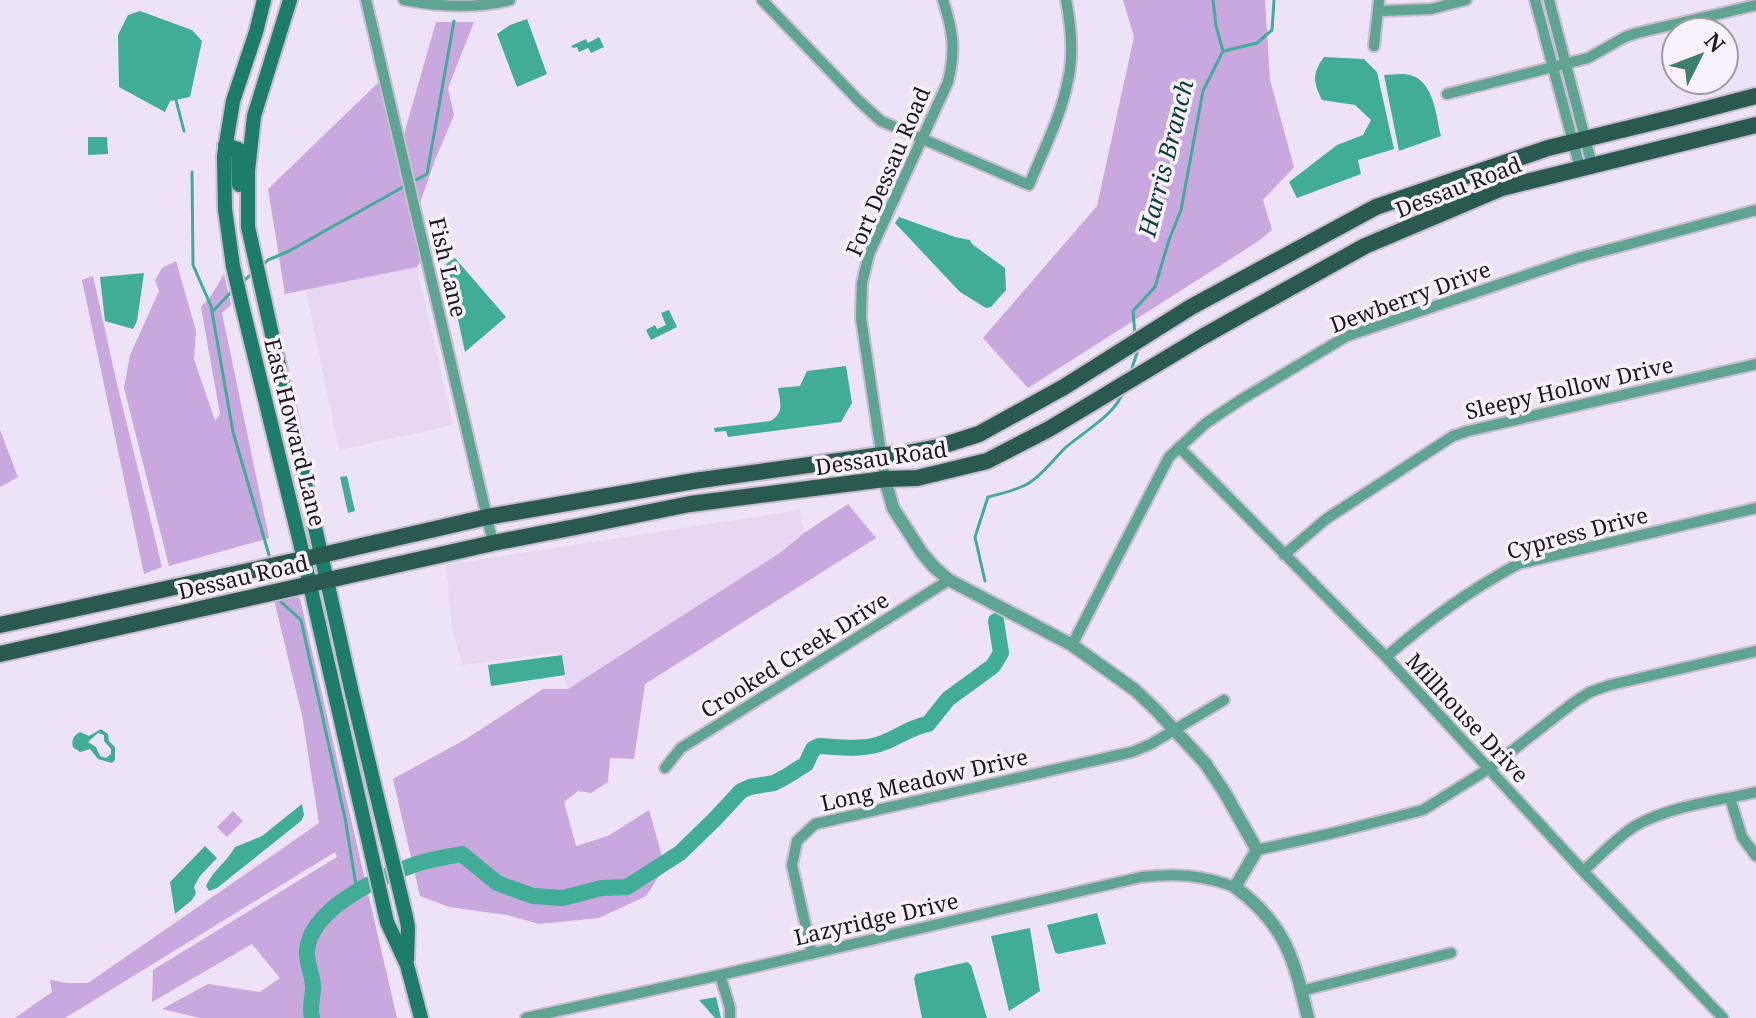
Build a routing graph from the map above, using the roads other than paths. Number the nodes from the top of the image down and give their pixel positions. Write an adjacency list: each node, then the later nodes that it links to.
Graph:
1 (264, 0): 24 (main road, East Howard Lane)
2 (290, 0): 27 (main road, East Howard Lane)
3 (366, 0): 33 (street, Fish Lane)
4 (404, 0): 5 (street)
5 (510, 0)
6 (762, 0): 22 (street)
7 (943, 0): 22 (street, Fort Dessau Road)
8 (1066, 0): 22 (street)
9 (1466, 0): 14 (street)
10 (1535, 0): 18 (street)
11 (1549, 0): 17 (street)
12 (1714, 0): 15 (street)
13 (1756, 5): 15 (street)
14 (1379, 6): 16 (street)
15 (1717, 13): 17 (street)
16 (1374, 46)
17 (1566, 64): 18 (street); 23 (street)
18 (1553, 67): 19 (street); 23 (street)
19 (1447, 94)
20 (1756, 96): 23 (main road, Dessau Road)
21 (1756, 125): 25 (main road, Dessau Road)
22 (921, 139): 30 (street, Fort Dessau Road)
23 (1579, 141): 25 (street); 30 (main road, Dessau Road)
24 (225, 145): 27 (main road); 37 (main road, East Howard Lane)
25 (1586, 166): 31 (main road, Dessau Road)
26 (1756, 210): 29 (street, Dewberry Drive)
27 (248, 227): 35 (main road, East Howard Lane)
28 (1756, 364): 36 (street, Sleepy Hollow Drive)
29 (1179, 447): 36 (street, Millhouse Drive); 44 (street, Dewberry Drive)
30 (881, 455): 31 (street, Fort Dessau Road); 33 (main road, Dessau Road)
31 (885, 479): 34 (main road, Dessau Road); 39 (street)
32 (1756, 508): 47 (street, Cypress Drive)
33 (487, 517): 34 (street, Fish Lane); 35 (main road, Dessau Road)
34 (493, 543): 38 (main road, Dessau Road)
35 (322, 555): 37 (main road, Dessau Road); 38 (main road, East Howard Lane)
36 (1284, 555): 47 (street, Millhouse Drive)
37 (304, 559): 40 (main road, East Howard Lane); 41 (main road, Dessau Road)
38 (327, 580): 40 (main road, Dessau Road); 60 (main road, East Howard Lane)
39 (949, 580): 44 (street); 50 (street, Crooked Creek Drive)
40 (309, 584): 43 (main road, Dessau Road); 60 (main road, East Howard Lane)
41 (38, 616): 42 (main road, Dessau Road); 43 (main road)
42 (0, 625)
43 (43, 644): 46 (main road, Dessau Road)
44 (1072, 645): 49 (street)
45 (1756, 651): 51 (street)
46 (0, 654)
47 (1386, 657): 51 (street, Millhouse Drive)
48 (1224, 700): 49 (street, Long Meadow Drive)
49 (1174, 729): 54 (street); 59 (street, Long Meadow Drive)
50 (665, 768)
51 (1490, 768): 54 (street); 56 (street, Millhouse Drive)
52 (1756, 792): 53 (street)
53 (1730, 798): 55 (street); 56 (street)
54 (1257, 850): 57 (street)
55 (1756, 856)
56 (1583, 871): 67 (street, Millhouse Drive)
57 (1235, 887): 59 (street, Lazyridge Drive); 62 (street)
58 (1451, 953): 62 (street)
59 (812, 954): 61 (street, Lazyridge Drive)
60 (407, 965): 63 (main road, East Howard Lane)
61 (720, 975): 64 (street, Lazyridge Drive); 65 (street)
62 (1301, 991): 66 (street)
63 (421, 1018)
64 (526, 1018)
65 (730, 1018)
66 (1308, 1018)
67 (1723, 1018)

